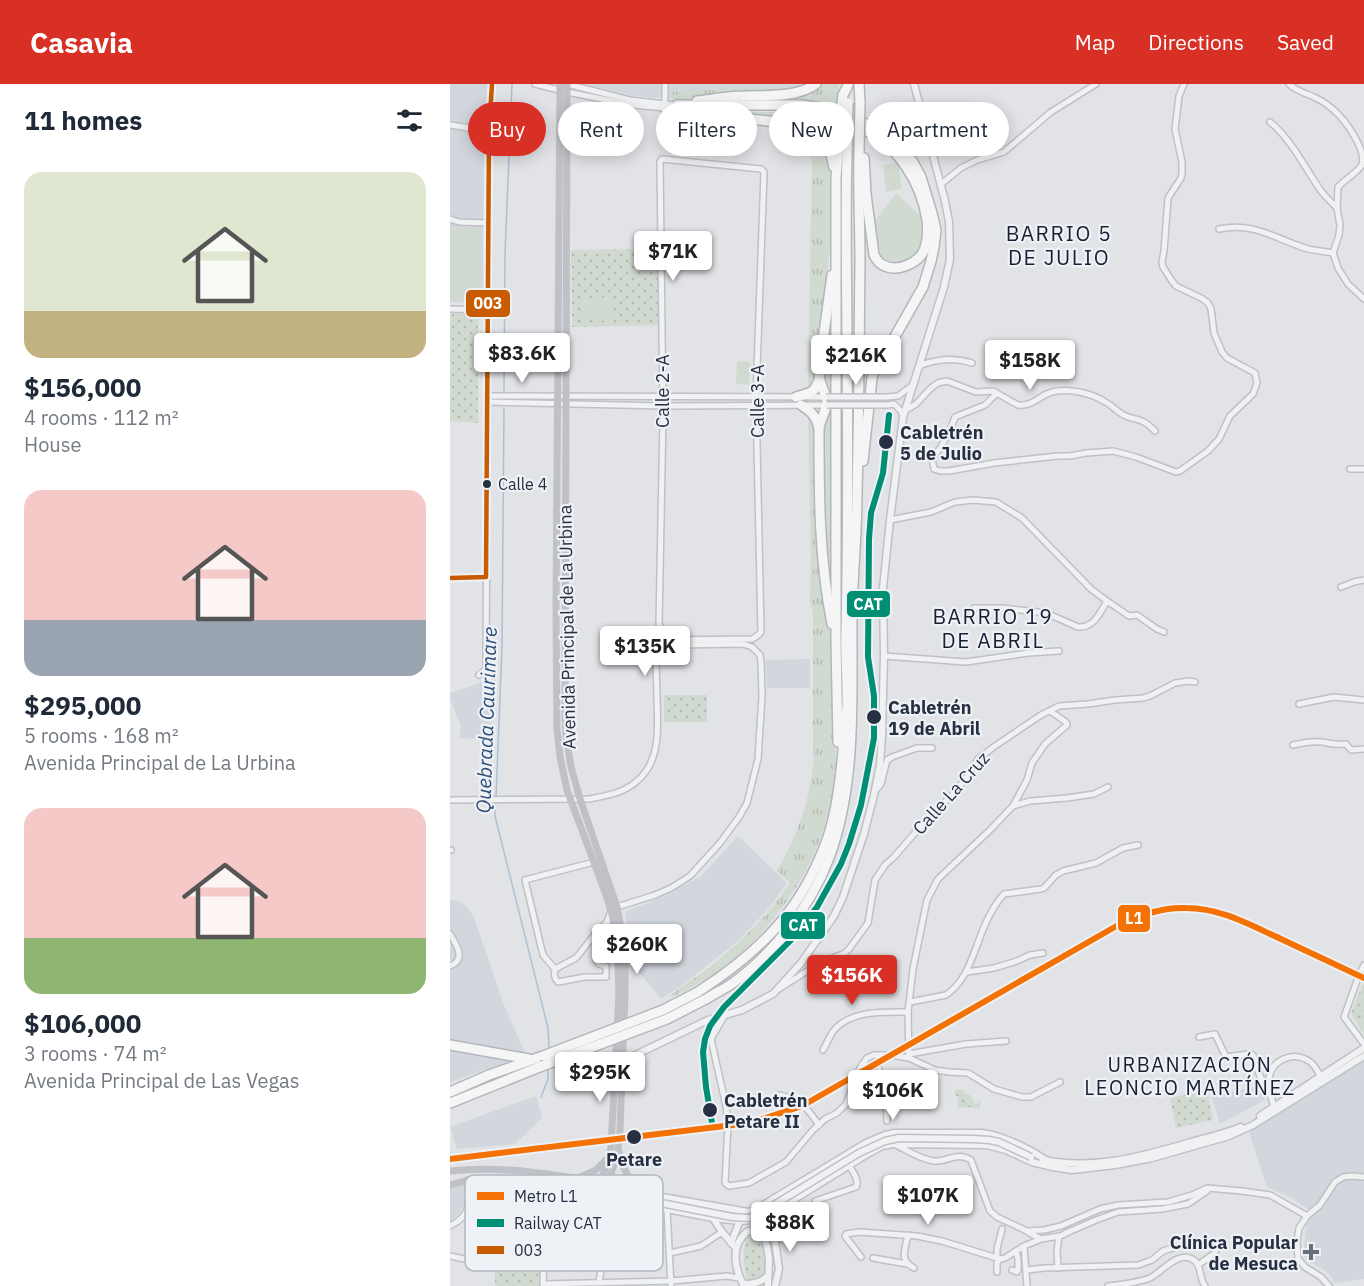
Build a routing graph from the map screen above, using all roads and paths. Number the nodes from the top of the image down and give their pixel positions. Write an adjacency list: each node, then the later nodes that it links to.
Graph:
1 (492, 84): 12 (street)
2 (535, 84): 11 (street)
3 (665, 84): 13 (street)
4 (816, 84): 14 (highway)
5 (848, 84): 15 (highway, bridge)
6 (860, 84): 23 (highway, bridge)
7 (914, 84): 29 (street)
8 (1096, 84): 29 (street)
9 (1184, 84): 43 (street)
10 (1289, 84): 30 (street)
11 (565, 86): 17 (street); 47 (main road, Avenida Principal de La Urbina)
12 (491, 102)
13 (665, 102)
14 (694, 102)
15 (845, 102)
16 (757, 105): 57 (highway)
17 (656, 106)
18 (757, 110): 23 (highway)
19 (757, 120): 28 (highway)
20 (1270, 122): 30 (street)
21 (450, 125): 22 (street)
22 (468, 128)
23 (862, 152): 57 (highway)
24 (489, 156): 32 (street)
25 (842, 156): 28 (highway)
26 (843, 156): 78 (highway)
27 (763, 170): 44 (street, Calle 2-A); 45 (street, Calle 3-A)
28 (836, 178): 35 (highway)
29 (940, 185): 40 (street)
30 (1337, 208): 34 (street)
31 (450, 219): 32 (street)
32 (488, 223): 38 (street)
33 (1219, 229): 34 (street)
34 (1333, 253): 36 (street)
35 (836, 262): 41 (highway); 67 (highway)
36 (1364, 299)
37 (450, 309): 38 (street)
38 (488, 310): 46 (street)
39 (972, 363): 40 (street)
40 (919, 366): 42 (street)
41 (820, 377): 48 (highway); 49 (highway)
42 (913, 385): 49 (street, bridge); 52 (street)
43 (997, 393): 52 (street); 54 (street)
44 (663, 397): 45 (street); 47 (street); 51 (street, Calle 2-A)
45 (756, 398): 48 (street); 50 (street, Calle 3-A)
46 (487, 399): 47 (street); 59 (street)
47 (562, 399): 51 (street); 81 (main road, Avenida Principal de La Urbina); 82 (main road, Avenida Principal de La Urbina)
48 (799, 401): 49 (street); 50 (street); 53 (highway)
49 (827, 401): 52 (street, bridge); 53 (highway)
50 (756, 405): 51 (street); 65 (street, Calle 3-A)
51 (663, 406): 65 (street, Calle 2-A)
52 (905, 414): 58 (street)
53 (819, 429): 67 (highway)
54 (1155, 431)
55 (1350, 469): 56 (street)
56 (1364, 469)
57 (857, 514): 110 (highway, bridge)
58 (890, 520): 63 (street); 69 (street)
59 (486, 577): 60 (street); 70 (street)
60 (450, 578)
61 (1364, 580): 62 (street)
62 (1341, 587)
63 (1107, 601): 64 (street); 66 (street)
64 (974, 608)
65 (659, 624)
66 (1164, 632)
67 (836, 640): 78 (highway)
68 (1059, 651): 69 (street)
69 (884, 656): 80 (street)
70 (479, 675)
71 (1195, 682): 74 (street, Calle La Cruz)
72 (1364, 700): 73 (street)
73 (1299, 704)
74 (1050, 711): 84 (street); 95 (street, Calle La Cruz)
75 (1293, 745): 77 (street)
76 (932, 748): 80 (street)
77 (1364, 749)
78 (842, 762): 107 (highway, bridge)
79 (1108, 787): 84 (street)
80 (875, 791): 95 (street)
81 (570, 799): 82 (street); 83 (street); 86 (main road, Avenida Principal de La Urbina)
82 (580, 799): 87 (main road, Avenida Principal de La Urbina); 87 (street)
83 (450, 800)
84 (1013, 806): 96 (street)
85 (1138, 845): 94 (street)
86 (594, 862): 87 (main road, Avenida Principal de La Urbina); 93 (street)
87 (614, 909): 88 (street); 108 (main road, Avenida Principal de La Urbina); 122 (main road, Avenida Principal de La Urbina)
88 (607, 922): 93 (street); 93 (street)
89 (450, 934): 92 (street)
90 (1043, 952): 94 (street)
91 (1364, 965): 102 (street)
92 (450, 966)
93 (555, 969)
94 (967, 972): 96 (street)
95 (773, 994): 98 (street)
96 (910, 1002): 97 (street)
97 (908, 1012): 103 (street); 105 (street)
98 (725, 1015): 108 (street); 119 (street)
99 (1199, 1037): 114 (street)
100 (1006, 1041): 105 (street)
101 (450, 1045): 107 (highway)
102 (1364, 1046): 109 (street)
103 (823, 1050)
104 (878, 1055): 105 (street); 118 (street); 119 (street)
105 (909, 1056): 111 (street)
106 (1364, 1056): 123 (street)
107 (532, 1059): 112 (highway)
108 (623, 1060): 121 (main road, Avenida Principal de La Urbina)
109 (1321, 1077): 114 (street); 116 (street)
110 (506, 1081): 115 (highway); 117 (highway)
111 (1060, 1082)
112 (450, 1092)
113 (780, 1095): 119 (street)
114 (1271, 1096): 116 (street)
115 (450, 1103)
116 (1274, 1107): 123 (street)
117 (450, 1108)
118 (886, 1120)
119 (819, 1125)
120 (893, 1144): 123 (street); 124 (street); 151 (street)
121 (618, 1150): 129 (main road, Avenida Principal de La Urbina); 130 (main road)
122 (609, 1156): 127 (main road); 128 (main road, Avenida Principal de La Urbina)
123 (1045, 1163): 137 (street, bridge); 140 (street)
124 (849, 1165): 136 (street); 142 (street)
125 (450, 1171): 126 (main road)
126 (546, 1175)
127 (585, 1175)
128 (606, 1175)
129 (608, 1175)
130 (628, 1175)
131 (1364, 1178): 144 (street)
132 (465, 1181): 133 (main road)
133 (450, 1185)
134 (1211, 1188): 144 (street); 147 (street); 153 (street)
135 (663, 1197): 141 (street)
136 (815, 1201)
137 (663, 1203)
138 (663, 1208): 139 (street)
139 (667, 1209): 145 (street); 161 (street)
140 (755, 1210): 141 (street); 146 (street)
141 (742, 1212): 148 (street)
142 (774, 1212): 146 (street); 180 (street)
143 (465, 1214): 149 (street)
144 (1307, 1216): 184 (street)
145 (713, 1218): 148 (street); 152 (street)
146 (758, 1218): 148 (street); 156 (street)
147 (1079, 1218): 151 (street); 153 (street)
148 (740, 1221): 158 (street)
149 (450, 1226)
150 (1002, 1228): 165 (street)
151 (1027, 1231): 157 (street)
152 (722, 1232): 158 (street); 161 (street)
153 (1066, 1233): 155 (street)
154 (908, 1235): 163 (street); 165 (street); 167 (street)
155 (1059, 1236): 157 (street); 170 (street)
156 (763, 1237): 158 (street); 174 (street)
157 (1041, 1239): 159 (street)
158 (734, 1245): 175 (street)
159 (1024, 1246): 160 (street); 172 (street)
160 (1016, 1251): 165 (street); 171 (street)
161 (670, 1253): 177 (street)
162 (450, 1256): 166 (street)
163 (861, 1257)
164 (873, 1258): 167 (street)
165 (999, 1258): 173 (street)
166 (465, 1259)
167 (907, 1264): 169 (street)
168 (1198, 1265): 170 (street); 182 (street); 183 (street)
169 (914, 1268)
170 (1058, 1268): 172 (street)
171 (1012, 1270)
172 (1027, 1270): 181 (street)
173 (997, 1272)
174 (768, 1276): 175 (street); 179 (street)
175 (742, 1282): 177 (street)
176 (600, 1283): 177 (street); 178 (street)
177 (671, 1283)
178 (543, 1285)
179 (768, 1286)
180 (775, 1286)
181 (1028, 1286)
182 (1108, 1286)
183 (1205, 1286)
184 (1329, 1286)

